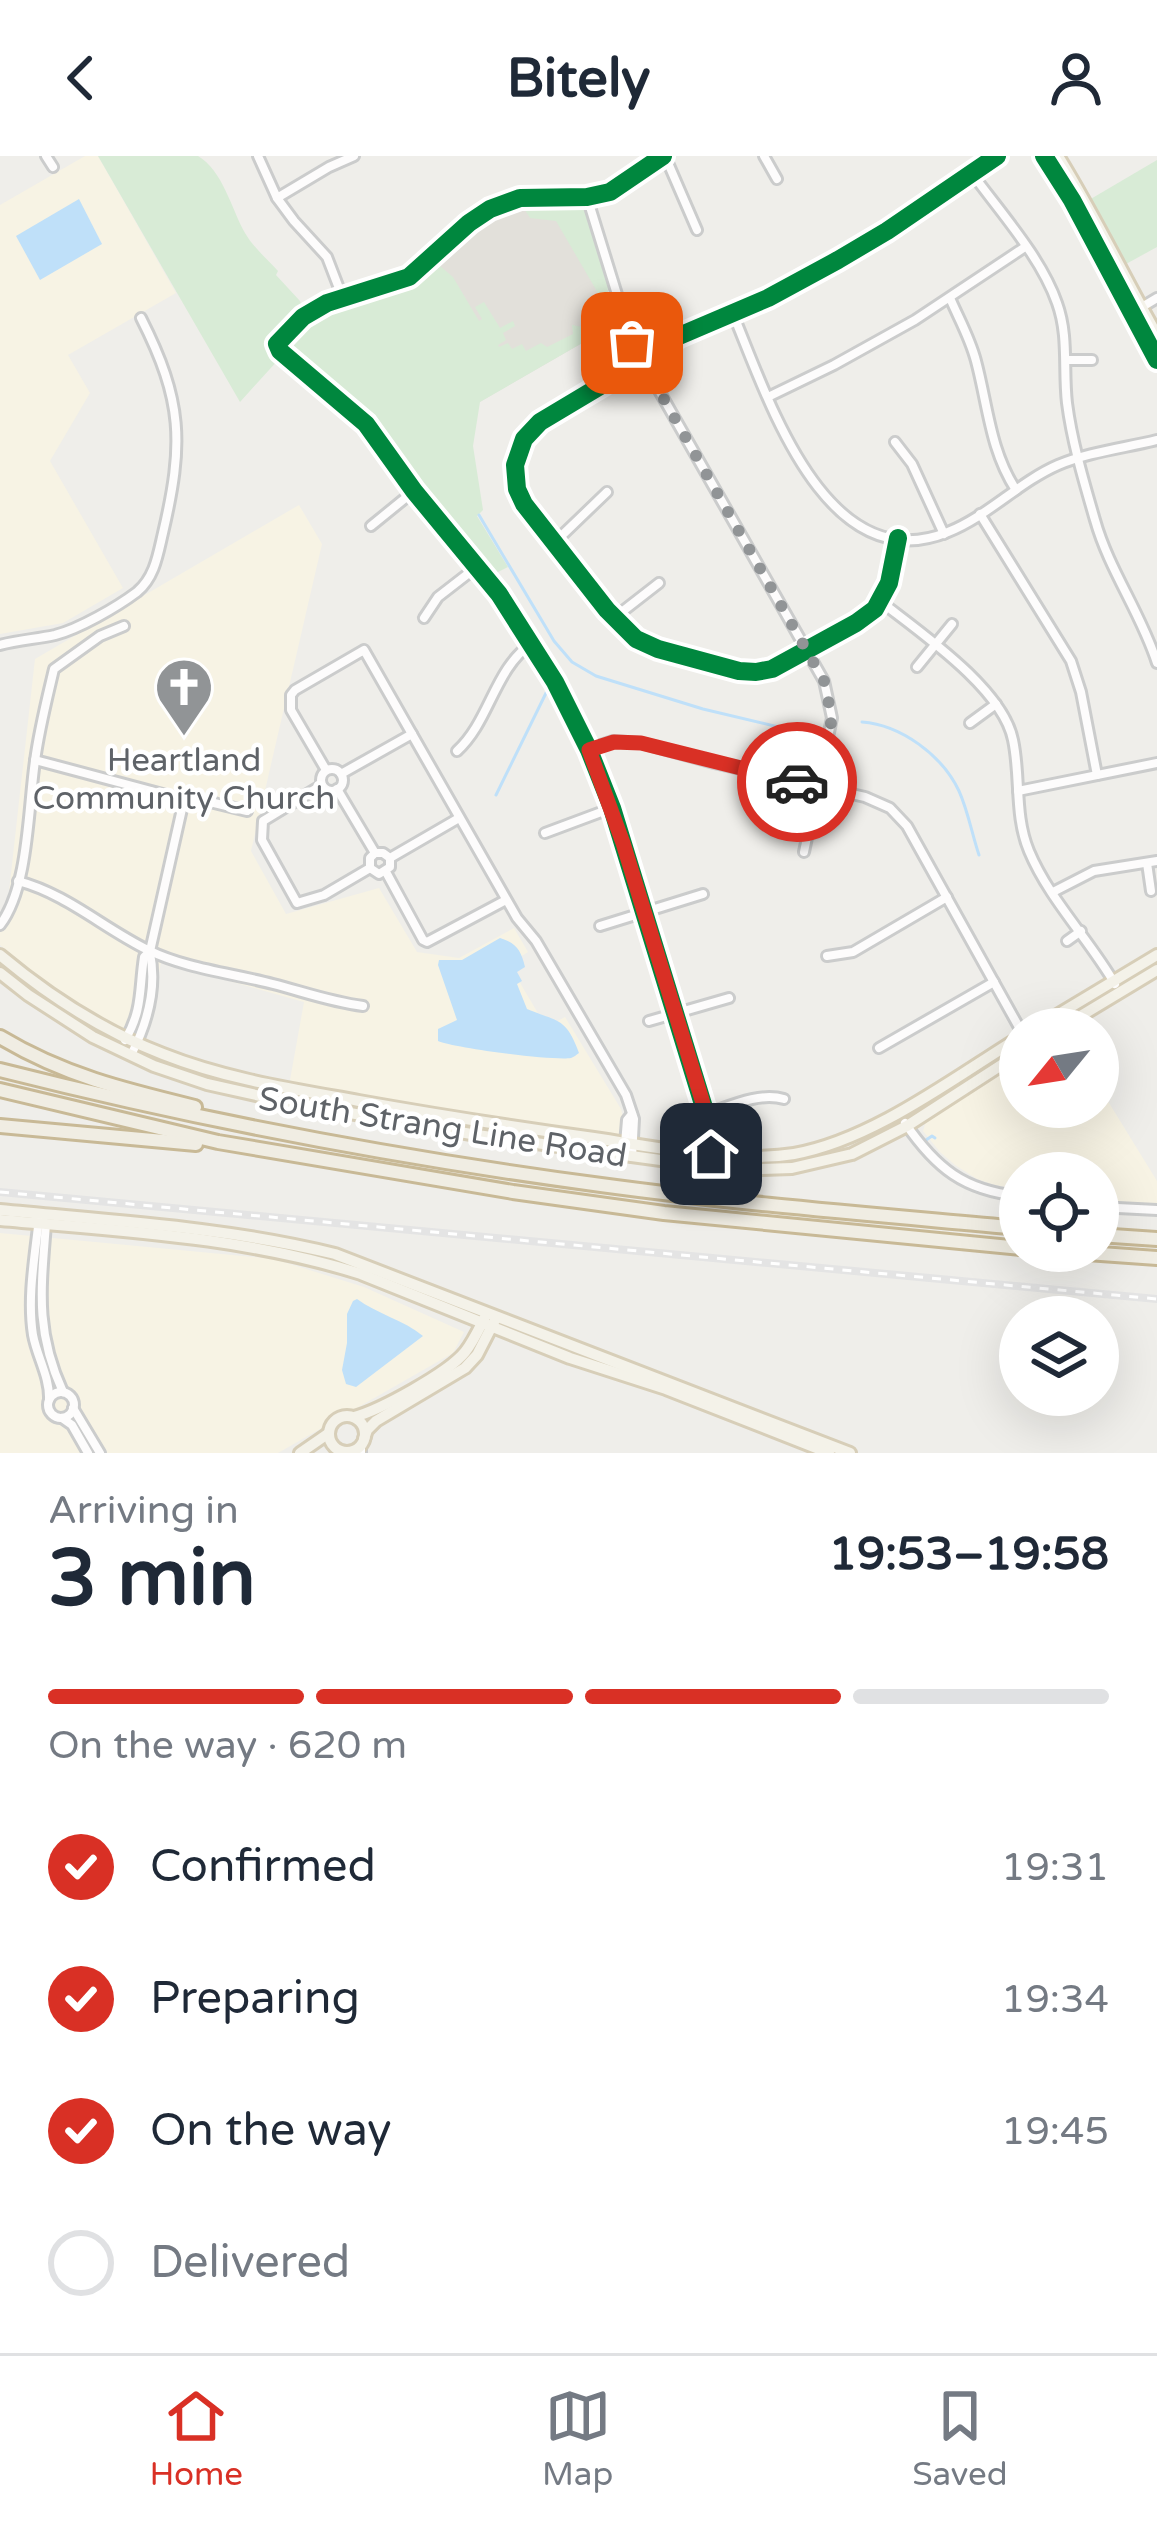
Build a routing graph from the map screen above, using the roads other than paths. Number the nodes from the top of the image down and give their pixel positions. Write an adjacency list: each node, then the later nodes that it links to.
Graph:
1 (46, 156): 9 (street)
2 (258, 156): 13 (street)
3 (354, 156): 13 (street)
4 (664, 156): 12 (street); 14 (street)
5 (764, 156): 11 (street)
6 (998, 156): 10 (street)
7 (1044, 156): 19 (main road)
8 (1058, 156): 19 (main road)
9 (53, 167)
10 (971, 172): 15 (street); 20 (street)
11 (777, 179)
12 (587, 197): 16 (street); 26 (street)
13 (277, 198): 16 (street)
14 (697, 230)
15 (1025, 247): 17 (street); 23 (street)
16 (342, 296): 32 (street)
17 (950, 298): 27 (street); 31 (street)
18 (1157, 298): 19 (street)
19 (1136, 311): 22 (main road); 25 (main road)
20 (733, 314): 26 (street); 27 (street)
21 (141, 318): 47 (street)
22 (1157, 334)
23 (1066, 360): 24 (street); 30 (street)
24 (1091, 360)
25 (1157, 360)
26 (642, 362): 38 (street); 49 (street)
27 (768, 397): 37 (street)
28 (895, 442): 36 (street)
29 (1156, 443): 30 (street)
30 (1080, 458): 31 (street); 50 (street)
31 (1016, 490): 34 (street)
32 (415, 491): 35 (street); 39 (street)
33 (607, 492): 38 (street)
34 (980, 514): 36 (street); 61 (street)
35 (371, 526)
36 (944, 534): 37 (street)
37 (898, 538): 41 (street)
38 (554, 543): 43 (street)
39 (478, 566): 42 (street); 46 (street)
40 (659, 584): 43 (street)
41 (880, 602): 48 (street); 49 (street)
42 (424, 617)
43 (614, 618): 49 (street)
44 (952, 624): 48 (street)
45 (124, 626): 57 (street)
46 (532, 644): 55 (street); 56 (street)
47 (0, 645)
48 (934, 646): 51 (street); 52 (street)
49 (807, 651): 63 (street)
50 (1157, 663)
51 (917, 668)
52 (996, 704): 53 (street); 65 (street)
53 (970, 723)
54 (412, 734): 59 (street); 60 (street); 69 (street)
55 (589, 750): 63 (street); 67 (street)
56 (457, 752)
57 (35, 760): 66 (street); 77 (street)
58 (1157, 764): 61 (street)
59 (326, 770): 60 (street); 62 (street)
60 (341, 774): 64 (street)
61 (1097, 776): 65 (street)
62 (322, 785): 64 (street); 75 (street)
63 (818, 787): 71 (street); 81 (street)
64 (338, 789): 72 (street)
65 (1018, 791): 79 (street)
66 (184, 800): 68 (street); 88 (street)
67 (612, 808): 70 (street); 83 (street)
68 (247, 811)
69 (459, 817): 73 (street); 82 (street)
70 (545, 832)
71 (805, 852)
72 (375, 853): 73 (street); 75 (street)
73 (389, 858): 76 (street)
74 (1152, 862): 78 (street); 79 (street)
75 (370, 868): 76 (street)
76 (386, 872): 82 (street)
77 (18, 880): 84 (street); 88 (street)
78 (1151, 891)
79 (1053, 892): 86 (street)
80 (703, 895): 83 (street)
81 (947, 897): 91 (street); 94 (street)
82 (506, 900): 117 (street)
83 (645, 913): 85 (street); 101 (street)
84 (0, 925)
85 (600, 926)
86 (1081, 931): 87 (street); 95 (street)
87 (1067, 940)
88 (150, 951): 97 (street); 105 (street)
89 (0, 955): 105 (main road, South Strang Line Road)
90 (1157, 955): 95 (main road)
91 (827, 956)
92 (1157, 970): 95 (main road)
93 (0, 973): 105 (main road, South Strang Line Road)
94 (994, 982): 98 (street); 106 (street)
95 (1117, 986): 99 (main road); 100 (main road)
96 (729, 998): 101 (street)
97 (362, 1006)
98 (1007, 1008)
99 (1075, 1008)
100 (1087, 1008)
101 (676, 1015): 102 (street); 112 (street)
102 (649, 1021)
103 (0, 1037): 113 (highway)
104 (999, 1046): 111 (main road, South Strang Line Road)
105 (128, 1047): 117 (main road, South Strang Line Road)
106 (879, 1048)
107 (999, 1067): 115 (main road, South Strang Line Road)
108 (0, 1070): 113 (highway)
109 (0, 1090): 116 (highway)
110 (784, 1099): 112 (street)
111 (898, 1111): 115 (street); 118 (main road, South Strang Line Road)
112 (706, 1114): 118 (street)
113 (243, 1125): 125 (highway)
114 (0, 1126): 116 (highway)
115 (907, 1126): 118 (main road, South Strang Line Road); 119 (street)
116 (218, 1142): 128 (highway)
117 (628, 1150): 118 (main road, South Strang Line Road)
118 (710, 1160)
119 (999, 1193)
120 (1119, 1208): 122 (street)
121 (0, 1210): 123 (main road)
122 (1157, 1210)
123 (43, 1219): 124 (main road); 131 (main road); 132 (street); 133 (street)
124 (0, 1220)
125 (999, 1226)
126 (1119, 1236): 127 (highway)
127 (1157, 1239)
128 (999, 1246)
129 (1119, 1255): 130 (highway)
130 (1157, 1258)
131 (490, 1319): 135 (main road); 138 (main road); 139 (main road)
132 (63, 1392): 133 (street); 134 (street)
133 (49, 1400): 136 (street)
134 (73, 1408): 136 (street); 142 (street)
135 (354, 1417): 137 (main road); 139 (main road)
136 (61, 1418): 141 (street)
137 (328, 1433): 140 (main road); 143 (main road)
138 (796, 1441): 145 (main road); 146 (main road)
139 (362, 1446): 140 (main road)
140 (343, 1452): 144 (main road)
141 (88, 1453)
142 (100, 1453)
143 (300, 1453)
144 (320, 1453)
145 (829, 1453)
146 (850, 1453)

